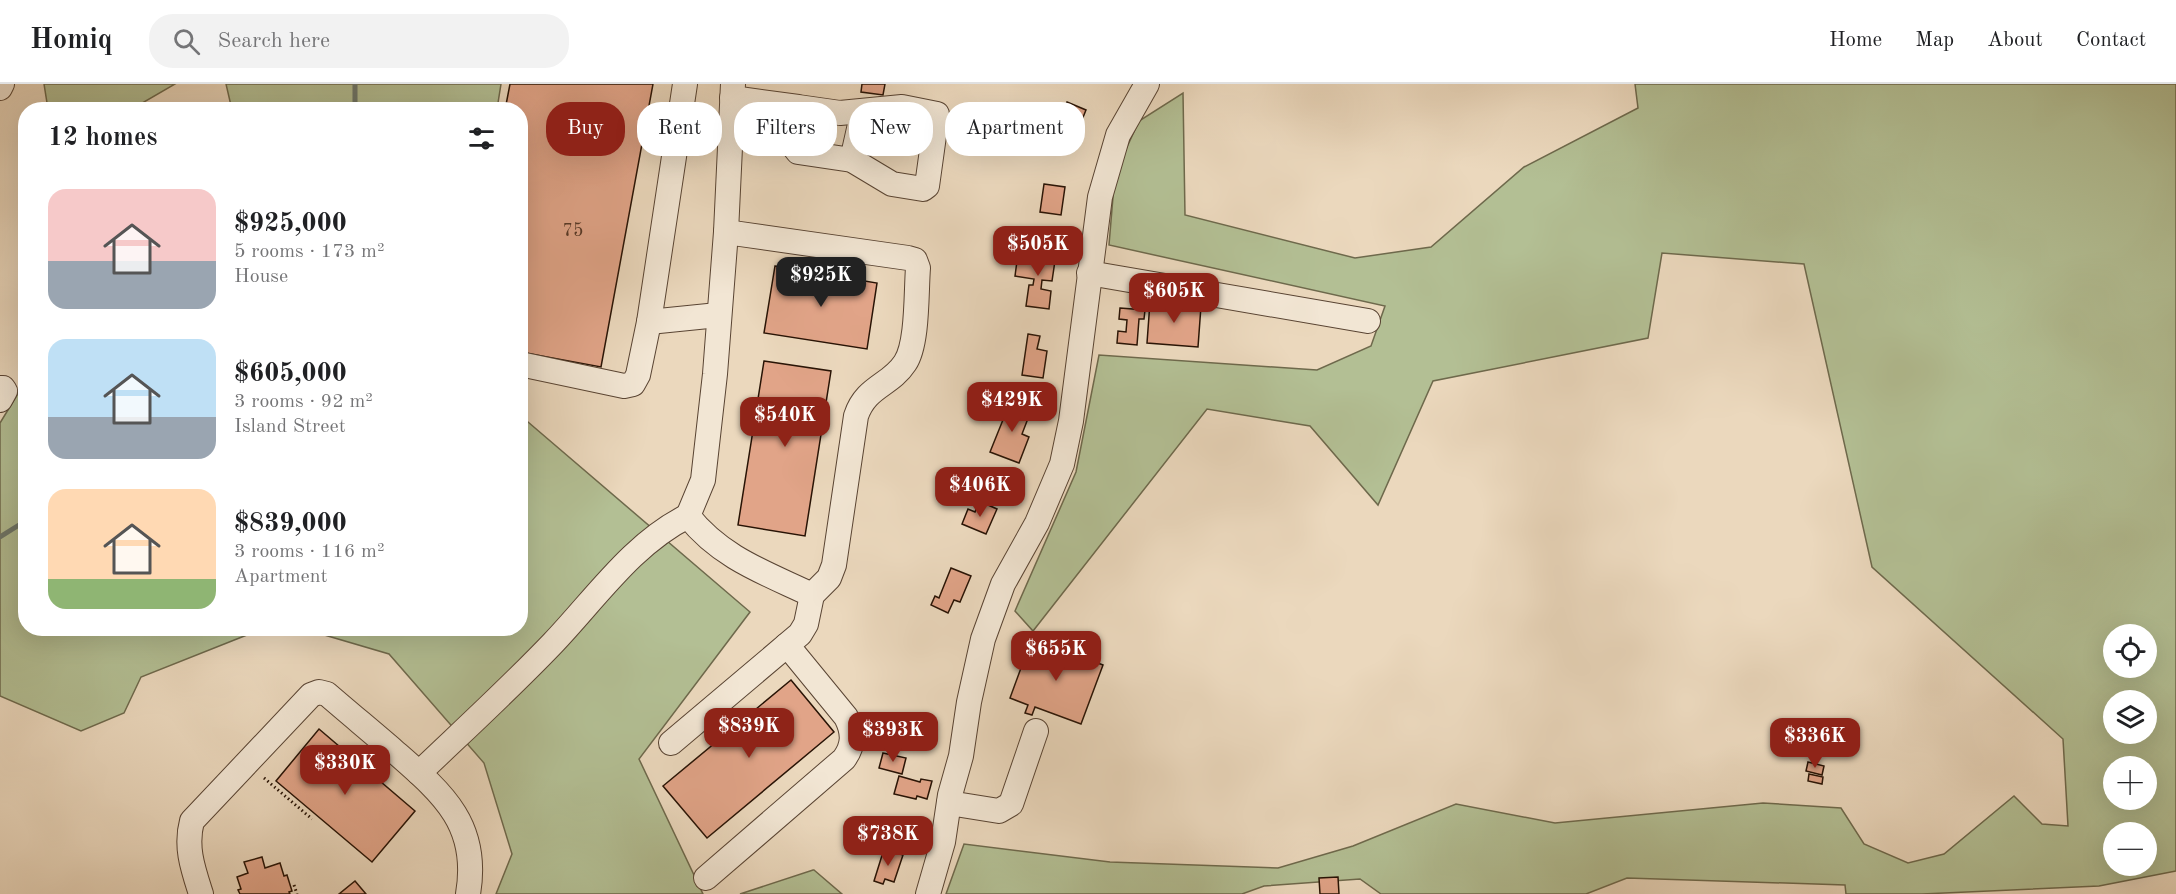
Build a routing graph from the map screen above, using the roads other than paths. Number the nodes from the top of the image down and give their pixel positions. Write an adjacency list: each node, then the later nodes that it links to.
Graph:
1 (2, 84): 4 (street)
2 (685, 84): 17 (street)
3 (1147, 84): 14 (street)
4 (0, 88)
5 (733, 91): 6 (street); 13 (street)
6 (778, 102)
7 (933, 113): 8 (street)
8 (933, 143)
9 (827, 156): 12 (street)
10 (853, 156): 12 (street)
11 (931, 156): 12 (street)
12 (852, 160)
13 (726, 231): 15 (street); 22 (street)
14 (1089, 273): 16 (street); 27 (street)
15 (718, 315): 17 (street); 21 (street)
16 (1368, 321)
17 (649, 322): 18 (street)
18 (528, 366)
19 (0, 388): 20 (street)
20 (0, 400)
21 (688, 516): 22 (street); 26 (street)
22 (813, 595): 23 (street)
23 (787, 645): 25 (street); 28 (street)
24 (1036, 731): 27 (street)
25 (670, 743)
26 (419, 773): 29 (street); 30 (street)
27 (949, 802): 31 (street)
28 (706, 878)
29 (201, 894)
30 (468, 894)
31 (928, 894)

